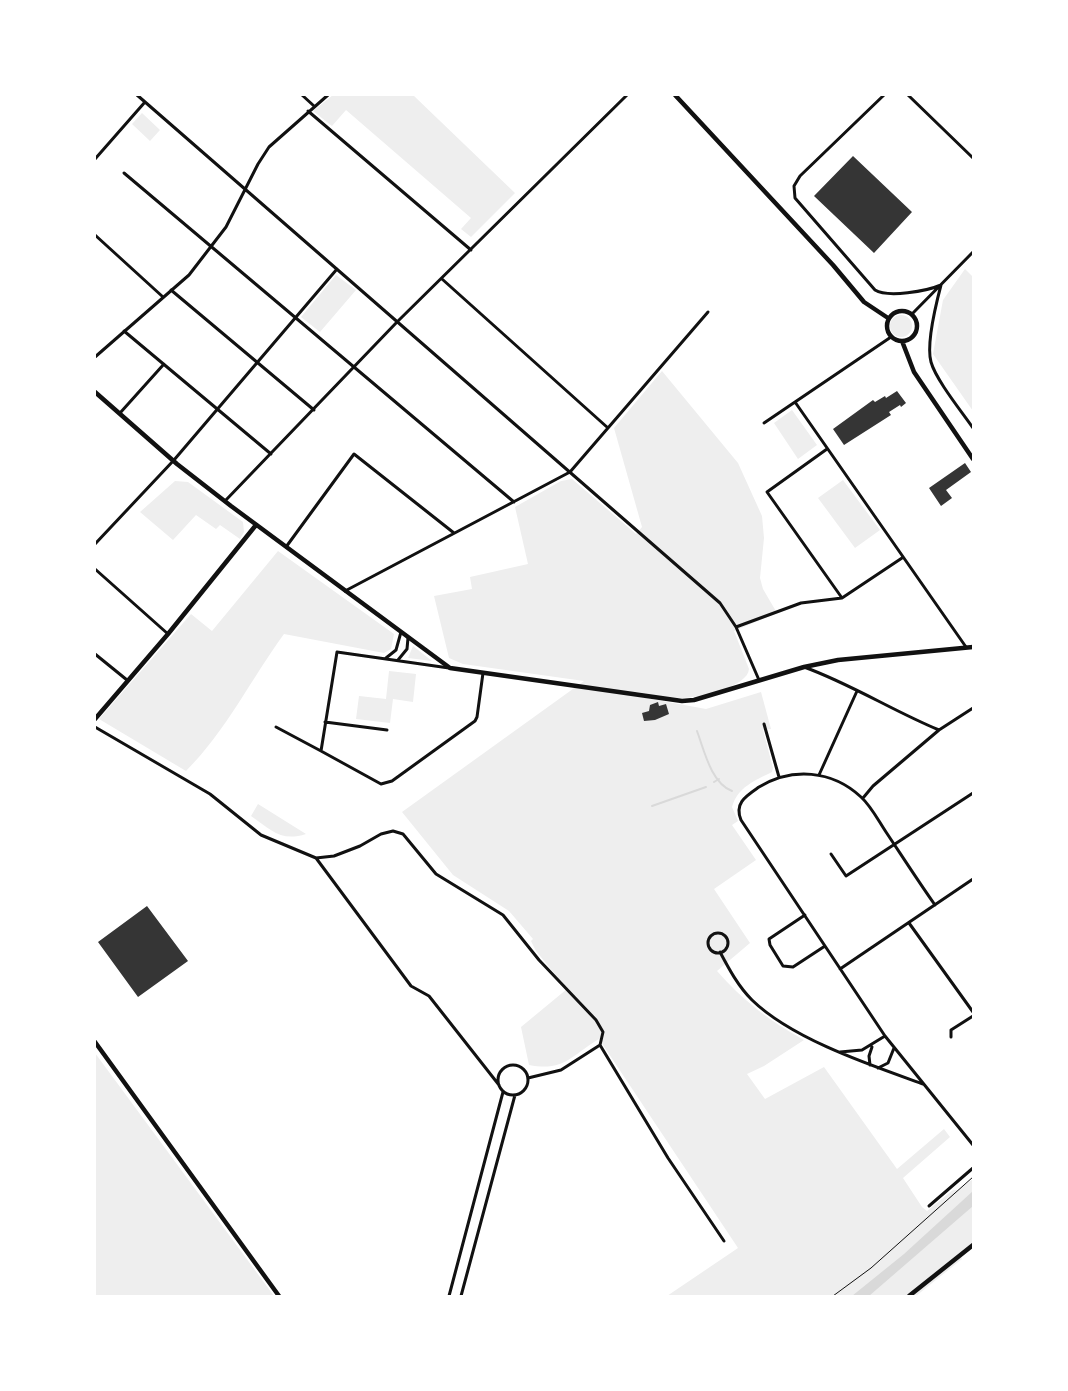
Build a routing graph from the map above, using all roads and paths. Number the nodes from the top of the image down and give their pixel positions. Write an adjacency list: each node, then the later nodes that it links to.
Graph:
1 (137, 95): 8 (street)
2 (302, 95): 9 (street)
3 (328, 95): 9 (street)
4 (627, 95): 17 (street)
5 (675, 95): 27 (street)
6 (884, 95): 21 (street)
7 (907, 95): 11 (street)
8 (145, 102): 12 (street); 14 (street)
9 (314, 106): 10 (street)
10 (308, 111): 14 (street); 17 (street)
11 (973, 158)
12 (95, 159)
13 (124, 173): 16 (street)
14 (246, 190): 16 (street); 19 (street)
15 (95, 235): 23 (street)
16 (212, 248): 22 (street); 26 (street)
17 (471, 250): 20 (street)
18 (973, 252): 21 (street)
19 (337, 269): 26 (street); 28 (street)
20 (442, 279): 28 (street); 42 (street)
21 (941, 285): 25 (street); 43 (street)
22 (171, 290): 23 (street); 33 (street)
23 (163, 297): 29 (street)
24 (708, 312): 42 (street)
25 (912, 314): 27 (street); 31 (street)
26 (296, 318): 33 (street); 35 (street)
27 (888, 318): 30 (street)
28 (398, 322): 35 (street); 48 (street)
29 (124, 331): 32 (street); 34 (street)
30 (891, 337): 31 (street); 37 (street)
31 (902, 341): 46 (street)
32 (95, 357)
33 (257, 362): 38 (street); 39 (street)
34 (164, 364): 38 (street); 40 (street)
35 (355, 368): 39 (street); 50 (street)
36 (95, 392): 40 (street)
37 (795, 402): 41 (street); 44 (street)
38 (217, 409): 45 (street); 47 (street)
39 (314, 410): 45 (street)
40 (120, 413): 47 (street)
41 (764, 423)
42 (608, 428): 48 (street)
43 (973, 428)
44 (827, 449): 55 (street); 58 (street)
45 (271, 454): 49 (street)
46 (973, 458)
47 (174, 460): 49 (street); 53 (street)
48 (570, 472): 50 (street); 59 (street)
49 (225, 502): 51 (street)
50 (514, 502): 52 (street)
51 (256, 525): 54 (street); 61 (street)
52 (454, 533): 54 (street); 57 (street)
53 (95, 544)
54 (286, 547): 57 (street)
55 (902, 558): 58 (street); 63 (street)
56 (95, 569): 61 (street)
57 (345, 591): 60 (street)
58 (842, 598): 59 (street)
59 (736, 627): 72 (street)
60 (401, 632): 62 (street); 66 (street)
61 (168, 634): 71 (street)
62 (408, 638): 67 (street); 69 (street)
63 (966, 647): 64 (street); 68 (street)
64 (973, 647)
65 (95, 654): 71 (street)
66 (385, 659): 67 (street); 76 (street)
67 (398, 661): 69 (street)
68 (804, 667): 72 (street); 73 (street)
69 (450, 668): 70 (street)
70 (483, 674): 72 (street); 82 (street)
71 (127, 680): 75 (street)
72 (759, 680)
73 (857, 691): 81 (street); 83 (street)
74 (973, 708): 81 (street)
75 (95, 719)
76 (325, 722): 80 (street); 82 (street)
77 (764, 724): 84 (street)
78 (95, 727): 89 (street)
79 (276, 727): 82 (street)
80 (387, 730)
81 (939, 730): 86 (street)
82 (320, 751)
83 (819, 775): 84 (street); 86 (street)
84 (779, 777): 92 (street)
85 (973, 793): 87 (street)
86 (863, 798): 87 (street)
87 (894, 844): 88 (street); 91 (street)
88 (831, 854)
89 (316, 858): 101 (street); 108 (street)
90 (973, 879): 91 (street)
91 (934, 905): 93 (street)
92 (805, 915): 94 (street); 94 (street)
93 (909, 923): 96 (street); 97 (street)
94 (825, 946): 96 (street)
95 (720, 952): 95 (street); 104 (street)
96 (840, 969): 98 (street)
97 (973, 1013): 99 (street)
98 (885, 1036): 102 (street); 103 (street)
99 (951, 1037)
100 (95, 1042): 118 (street)
101 (600, 1045): 107 (street); 116 (street)
102 (872, 1046): 104 (street); 105 (street)
103 (894, 1048): 106 (street); 109 (street)
104 (837, 1051): 105 (street)
105 (870, 1065): 106 (street)
106 (877, 1068): 109 (street)
107 (528, 1078): 108 (street); 111 (street)
108 (498, 1085): 110 (street)
109 (925, 1085): 112 (street)
110 (504, 1092): 111 (street); 119 (street)
111 (515, 1095): 120 (street)
112 (973, 1145)
113 (973, 1168): 115 (street)
114 (973, 1177): 121 (path)
115 (929, 1206)
116 (724, 1241)
117 (973, 1245): 122 (street)
118 (279, 1296)
119 (449, 1296)
120 (461, 1296)
121 (833, 1296)
122 (910, 1296)

